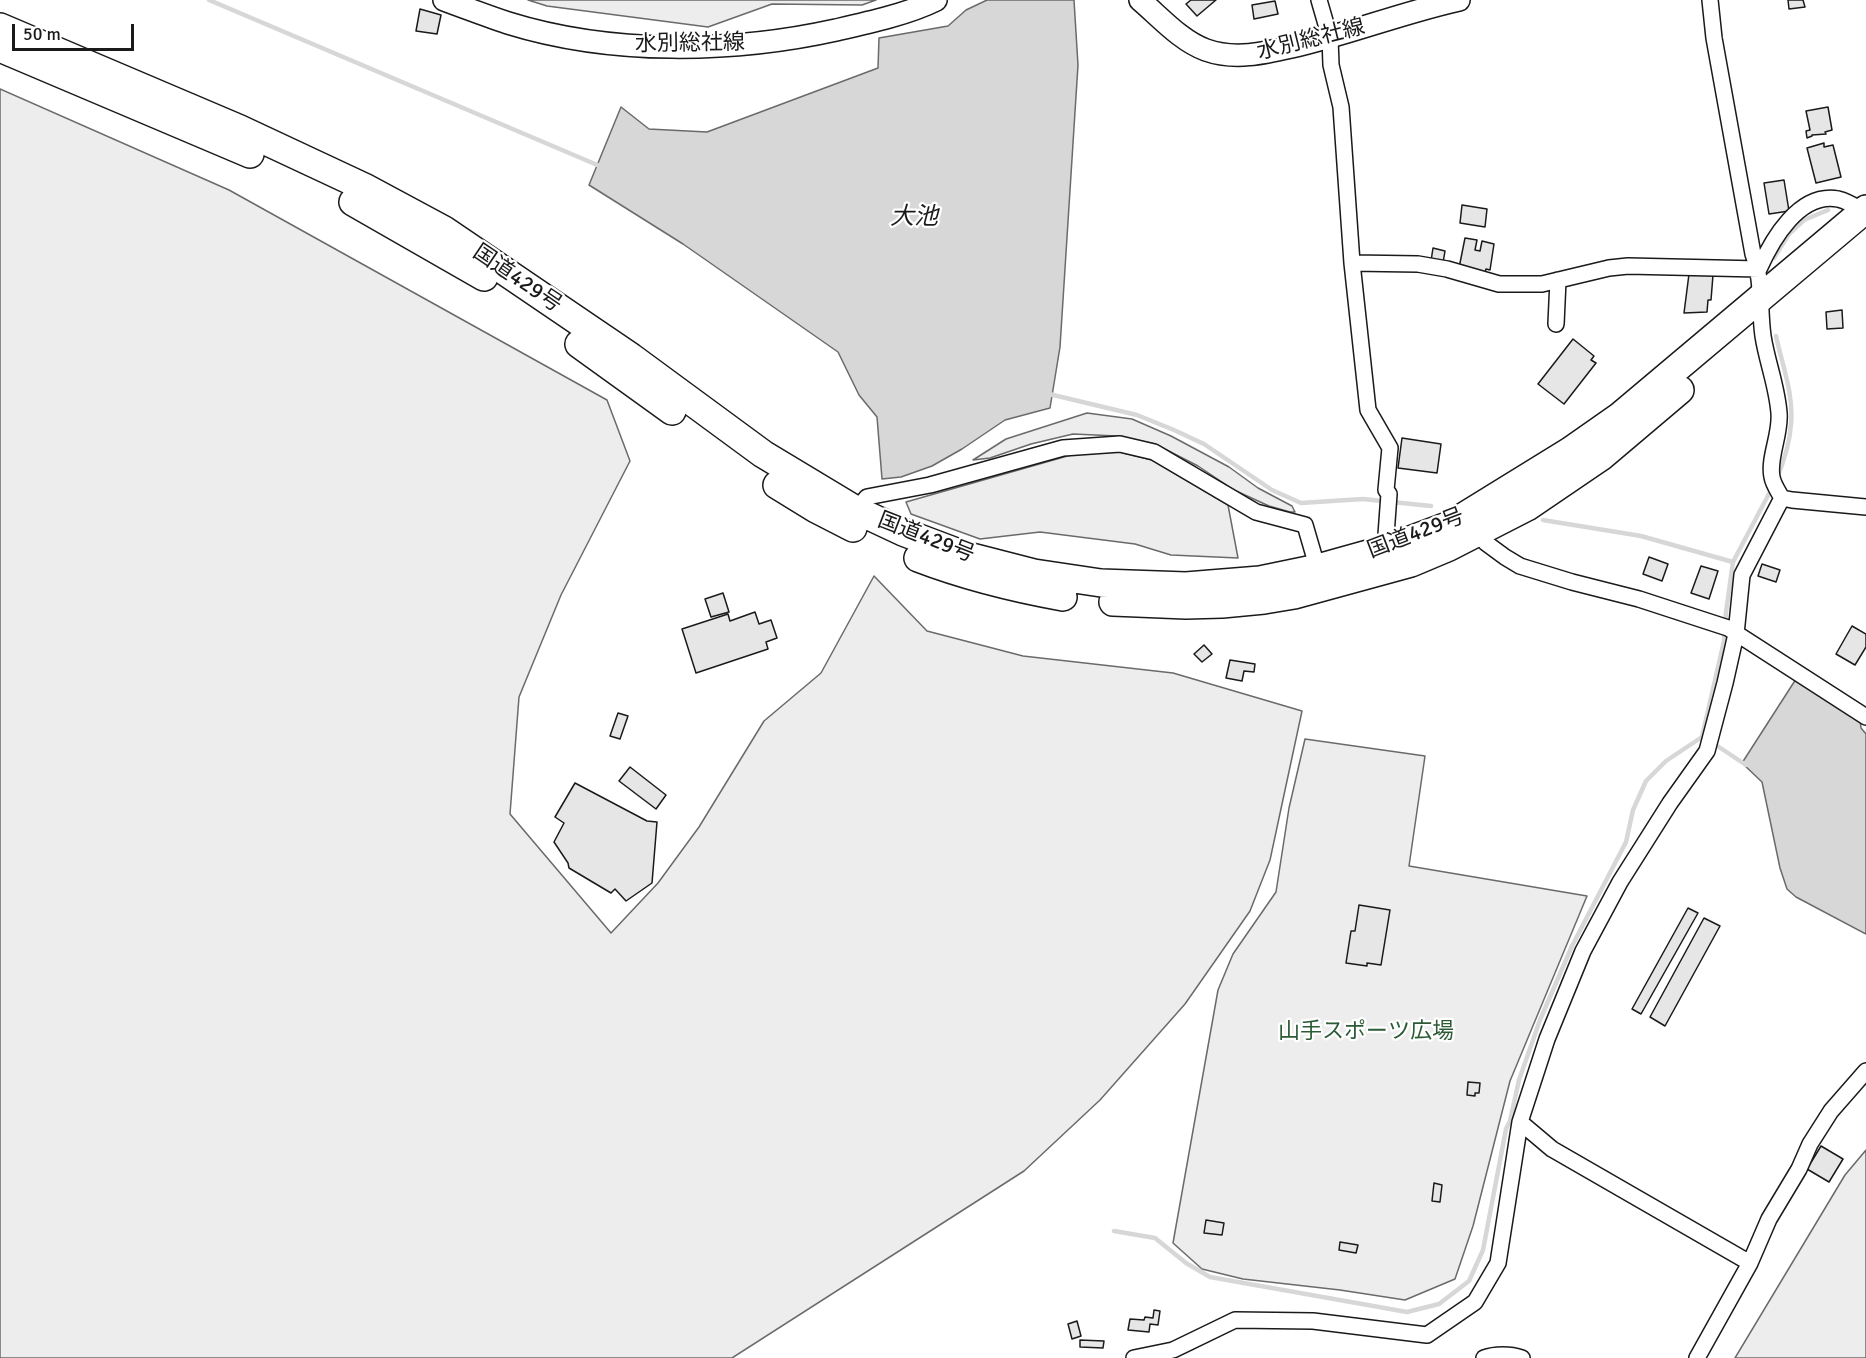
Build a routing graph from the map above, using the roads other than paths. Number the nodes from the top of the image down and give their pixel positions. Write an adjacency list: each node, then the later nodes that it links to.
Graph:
1 (444, 0): 2 (main road, 水別総社線)
2 (936, 0)
3 (1140, 0): 8 (main road, 水別総社線)
4 (1319, 0): 8 (street)
5 (1459, 0): 8 (main road, 水別総社線)
6 (1710, 0): 12 (street)
7 (0, 27): 18 (highway, 国道429号)
8 (1330, 38): 11 (street)
9 (0, 48): 18 (highway, 国道429号)
10 (1865, 217): 12 (street); 14 (highway, 国道429号)
11 (1352, 263): 13 (street); 20 (street)
12 (1759, 269): 13 (street); 14 (street)
13 (1558, 280): 15 (street)
14 (1761, 309): 16 (street); 19 (highway, 国道429号)
15 (1556, 324)
16 (1777, 488): 17 (street); 22 (street)
17 (1866, 507)
18 (851, 518): 21 (highway, 国道429号); 21 (street)
19 (1472, 524): 20 (highway, 国道429号); 22 (street)
20 (1388, 558): 21 (highway, 国道429号)
21 (1321, 578)
22 (1727, 629): 23 (street); 25 (street)
23 (1866, 717)
24 (1866, 1071): 26 (street)
25 (1520, 1122): 26 (street); 27 (street)
26 (1750, 1263): 30 (street)
27 (1134, 1358)
28 (1484, 1358): 29 (street)
29 (1522, 1358)
30 (1697, 1358)

